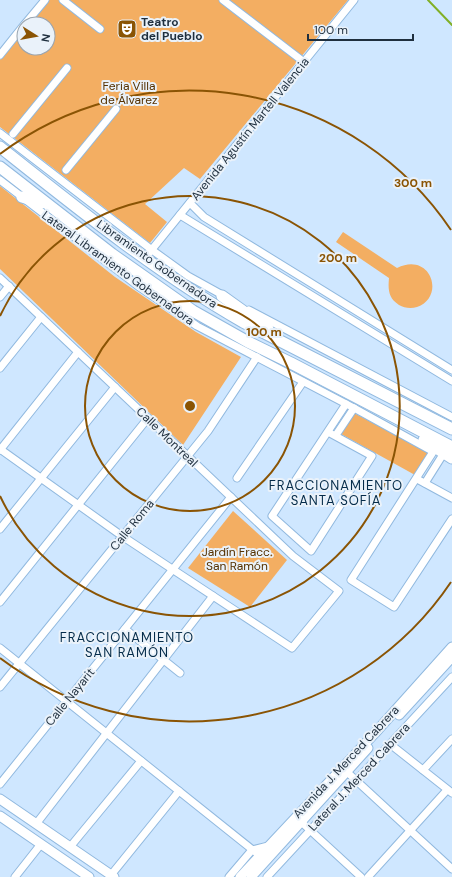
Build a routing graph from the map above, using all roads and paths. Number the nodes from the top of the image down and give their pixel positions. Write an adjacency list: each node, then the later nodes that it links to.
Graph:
1 (45, 0): 5 (street)
2 (63, 0): 6 (street)
3 (223, 0): 9 (street)
4 (354, 0): 9 (street, Avenida Agustín Martell Valencia)
5 (32, 16)
6 (100, 29)
7 (16, 36): 8 (street)
8 (0, 55)
9 (304, 62): 19 (street, Avenida Agustín Martell Valencia)
10 (67, 68): 13 (street)
11 (116, 108): 16 (street)
12 (0, 133): 22 (street)
13 (13, 134)
14 (0, 147): 22 (highway, Libramiento Gobernadora)
15 (0, 167): 20 (highway, Libramiento Gobernadora)
16 (66, 170)
17 (0, 180): 18 (street, Lateral Libramiento Gobernadora)
18 (22, 197): 20 (highway); 34 (street, Lateral Libramiento Gobernadora)
19 (190, 203): 21 (street, Avenida Agustín Martell Valencia); 24 (street)
20 (48, 205): 44 (highway, Libramiento Gobernadora)
21 (180, 215): 22 (street, Avenida Agustín Martell Valencia); 26 (street)
22 (148, 254): 27 (street); 31 (highway, Libramiento Gobernadora)
23 (0, 278): 25 (street, Calle Montreal)
24 (309, 282): 26 (street); 30 (street)
25 (9, 286): 28 (street); 29 (street, Calle Montreal)
26 (304, 290): 32 (street)
27 (222, 296): 31 (highway); 42 (street)
28 (0, 297)
29 (41, 317): 33 (street, Calle Montreal); 35 (street)
30 (399, 336): 32 (street); 36 (street)
31 (288, 344): 45 (highway, Libramiento Gobernadora)
32 (394, 345): 37 (street)
33 (78, 352): 39 (street, Calle Montreal); 49 (street)
34 (257, 358): 38 (street, Lateral Libramiento Gobernadora); 51 (street, Calle Roma)
35 (0, 368)
36 (452, 370)
37 (452, 381)
38 (303, 382): 40 (street, Lateral Libramiento Gobernadora); 54 (street)
39 (115, 387): 43 (street, Calle Montreal); 53 (street)
40 (346, 404): 41 (street, Lateral Libramiento Gobernadora); 46 (street)
41 (354, 408): 47 (street); 50 (street, Lateral Libramiento Gobernadora)
42 (452, 417)
43 (148, 418): 51 (street, Calle Montreal); 59 (street)
44 (404, 423): 48 (highway, Libramiento Gobernadora); 52 (highway)
45 (452, 429)
46 (328, 432): 47 (street); 47 (street)
47 (336, 435)
48 (452, 447)
49 (0, 450): 53 (street)
50 (433, 452): 52 (street, Lateral Libramiento Gobernadora); 55 (street)
51 (188, 456): 57 (street, Calle Montreal); 62 (street, Calle Roma)
52 (448, 458): 56 (street)
53 (41, 478): 59 (street); 61 (street)
54 (237, 478)
55 (417, 479): 56 (street); 60 (street)
56 (425, 483): 58 (street)
57 (231, 497): 63 (street, Calle Nayarit); 64 (street, Calle Montreal)
58 (452, 498)
59 (78, 505): 62 (street); 65 (street)
60 (452, 519)
61 (0, 529)
62 (122, 536): 63 (street); 71 (street, Calle Roma)
63 (172, 570): 64 (street); 66 (street, Calle Nayarit)
64 (213, 596): 70 (street)
65 (0, 602)
66 (124, 629): 70 (street); 75 (street, Calle Nayarit)
67 (452, 647): 88 (main road, Avenida J. Merced Cabrera)
68 (0, 648): 71 (street)
69 (452, 657): 81 (main road, Avenida J. Merced Cabrera)
70 (163, 660): 72 (street); 76 (street)
71 (19, 663): 74 (street, Calle Roma); 75 (street)
72 (180, 673)
73 (451, 679): 78 (street, Lateral J. Merced Cabrera)
74 (0, 687)
75 (67, 701): 76 (street); 83 (street, Calle Nayarit)
76 (106, 733): 79 (street); 89 (street)
77 (452, 739): 80 (street)
78 (390, 744): 80 (street); 82 (street, Lateral J. Merced Cabrera)
79 (141, 761): 84 (street); 93 (street)
80 (423, 770): 85 (street)
81 (347, 772): 82 (street); 88 (main road, Avenida J. Merced Cabrera)
82 (356, 780): 90 (street, Lateral J. Merced Cabrera); 91 (street)
83 (0, 784)
84 (179, 791): 94 (street); 96 (street)
85 (450, 792): 91 (street)
86 (0, 799): 89 (main road)
87 (0, 816): 92 (main road)
88 (298, 819): 90 (street); 94 (main road, Avenida J. Merced Cabrera); 94 (main road, Avenida J. Merced Cabrera)
89 (36, 824): 93 (main road)
90 (310, 830): 102 (street, Lateral J. Merced Cabrera); 103 (street)
91 (410, 830): 95 (street); 104 (street)
92 (41, 844): 97 (street); 98 (main road)
93 (70, 847): 96 (main road)
94 (259, 855): 99 (street); 100 (main road, Avenida J. Merced Cabrera); 101 (main road, Avenida J. Merced Cabrera)
95 (452, 869)
96 (113, 876)
97 (15, 877)
98 (89, 877)
99 (229, 877)
100 (240, 877)
101 (251, 877)
102 (266, 877)
103 (361, 877)
104 (368, 877)

